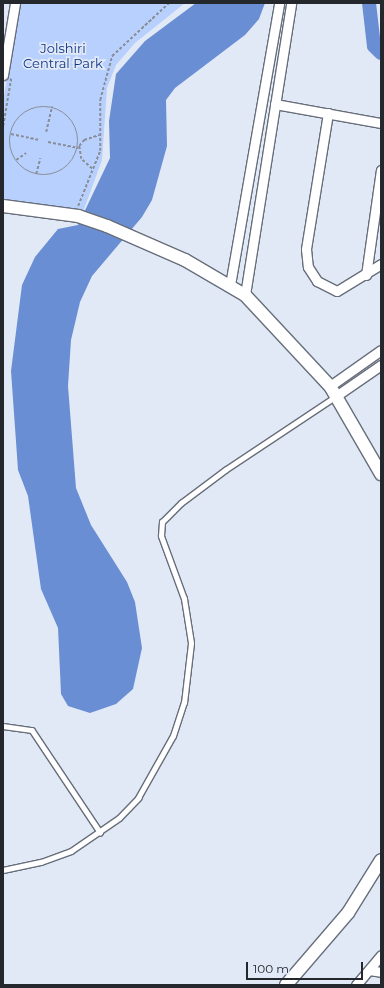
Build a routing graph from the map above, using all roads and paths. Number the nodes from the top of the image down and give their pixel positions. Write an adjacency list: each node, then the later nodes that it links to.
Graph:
1 (15, 3): 5 (street)
2 (169, 3): 12 (path)
3 (278, 3): 26 (street)
4 (291, 3): 6 (street)
5 (3, 75)
6 (275, 104): 8 (street); 27 (street)
7 (52, 107): 10 (path); 11 (path); 15 (path)
8 (328, 113): 9 (street); 25 (street)
9 (381, 123)
10 (46, 132)
11 (11, 134): 13 (path); 18 (path)
12 (99, 135): 19 (path); 19 (path)
13 (39, 140)
14 (48, 142): 15 (path)
15 (78, 148): 21 (path)
16 (26, 153): 18 (path)
17 (40, 159): 21 (path)
18 (16, 160): 21 (path)
19 (92, 169): 23 (path)
20 (381, 170): 25 (street)
21 (36, 174)
22 (3, 206): 23 (street)
23 (78, 211): 26 (street)
24 (381, 264): 25 (street)
25 (366, 275)
26 (230, 285): 27 (street)
27 (245, 295): 30 (street)
28 (381, 350): 30 (street)
29 (381, 365): 30 (street)
30 (333, 391): 31 (street); 33 (lane)
31 (381, 474)
32 (3, 726): 33 (lane)
33 (100, 832): 35 (lane)
34 (381, 860): 39 (street)
35 (3, 870)
36 (381, 955): 37 (street)
37 (369, 970): 38 (street); 40 (street)
38 (381, 972)
39 (286, 985)
40 (356, 985)

